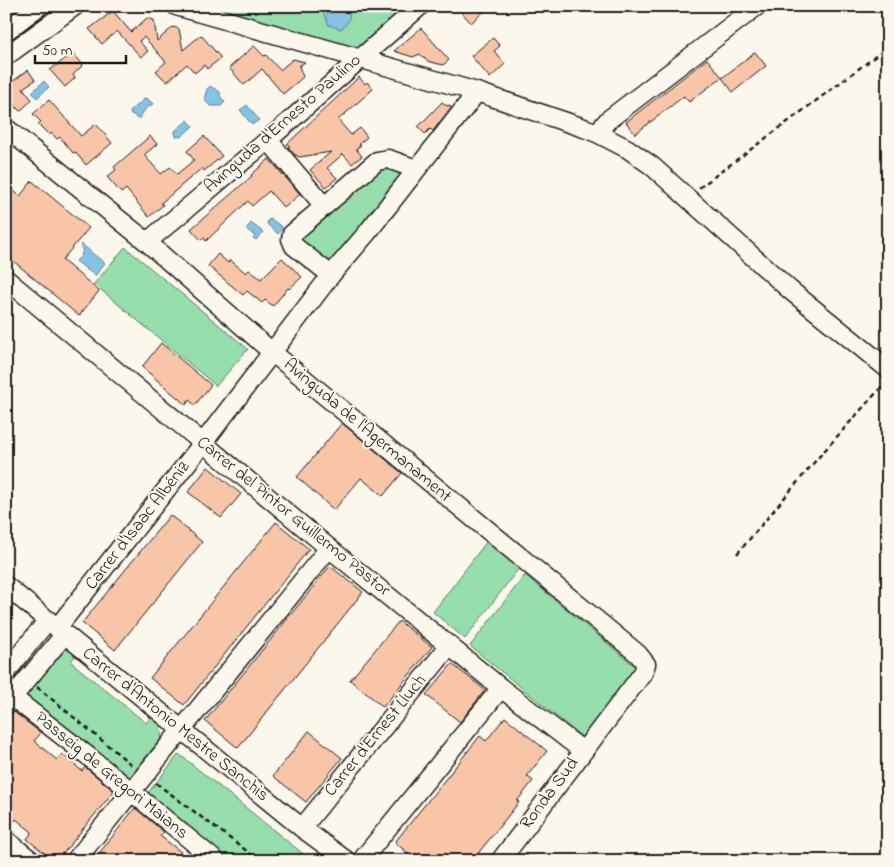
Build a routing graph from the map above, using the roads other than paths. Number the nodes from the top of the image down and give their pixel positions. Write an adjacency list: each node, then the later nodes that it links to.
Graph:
1 (39, 6): 7 (street)
2 (75, 6): 8 (street)
3 (176, 6): 9 (street)
4 (420, 6): 6 (street, Avinguda d'Ernesto Paulino)
5 (756, 6): 12 (street)
6 (405, 12): 9 (street, Avinguda d'Ernesto Paulino)
7 (6, 31)
8 (6, 56)
9 (359, 58): 10 (street); 13 (street, Avinguda d'Ernesto Paulino)
10 (477, 92): 12 (street); 14 (street, Carrer d'Isaac Albéniz)
11 (6, 128): 16 (street, Avinguda de l'Agermanament)
12 (596, 133): 20 (street)
13 (268, 140): 15 (street); 16 (street, Avinguda d'Ernesto Paulino)
14 (416, 169): 15 (street); 17 (street, Carrer d'Isaac Albéniz)
15 (324, 206): 17 (street)
16 (146, 242): 19 (street, Avinguda de l'Agermanament)
17 (331, 275): 19 (street, Carrer d'Isaac Albéniz)
18 (6, 279): 21 (street, Carrer del Pintor Guillermo Pastor)
19 (273, 353): 21 (street, Carrer d'Isaac Albéniz); 32 (street, Avinguda de l'Agermanament)
20 (888, 369)
21 (203, 443): 22 (street, Carrer del Pintor Guillermo Pastor); 24 (street, Carrer d'Isaac Albéniz)
22 (329, 548): 25 (street, Carrer del Pintor Guillermo Pastor); 31 (street)
23 (6, 586): 24 (street, Carrer d'Antonio Mestre Sanchis)
24 (57, 627): 26 (street, Carrer d'Isaac Albéniz); 27 (street); 31 (street, Carrer d'Antonio Mestre Sanchis)
25 (450, 646): 29 (street, Carrer del Pintor Guillermo Pastor); 34 (street, Carrer d'Ernest Lluch)
26 (13, 650): 27 (street); 28 (street, Carrer d'Isaac Albéniz)
27 (37, 668): 30 (street)
28 (6, 672)
29 (501, 688): 32 (street, Carrer del Pintor Guillermo Pastor); 41 (street)
30 (8, 698): 33 (street, Passeig de Gregori Maians)
31 (181, 730): 33 (street); 34 (street, Carrer d'Antonio Mestre Sanchis)
32 (583, 751): 36 (street, Ronda Sud)
33 (131, 791): 38 (street); 39 (street, Passeig de Gregori Maians)
34 (302, 828): 40 (street, Carrer d'Antonio Mestre Sanchis)
35 (6, 840): 37 (street)
36 (503, 856)
37 (32, 861)
38 (75, 861)
39 (216, 861)
40 (347, 861)
41 (361, 861)

